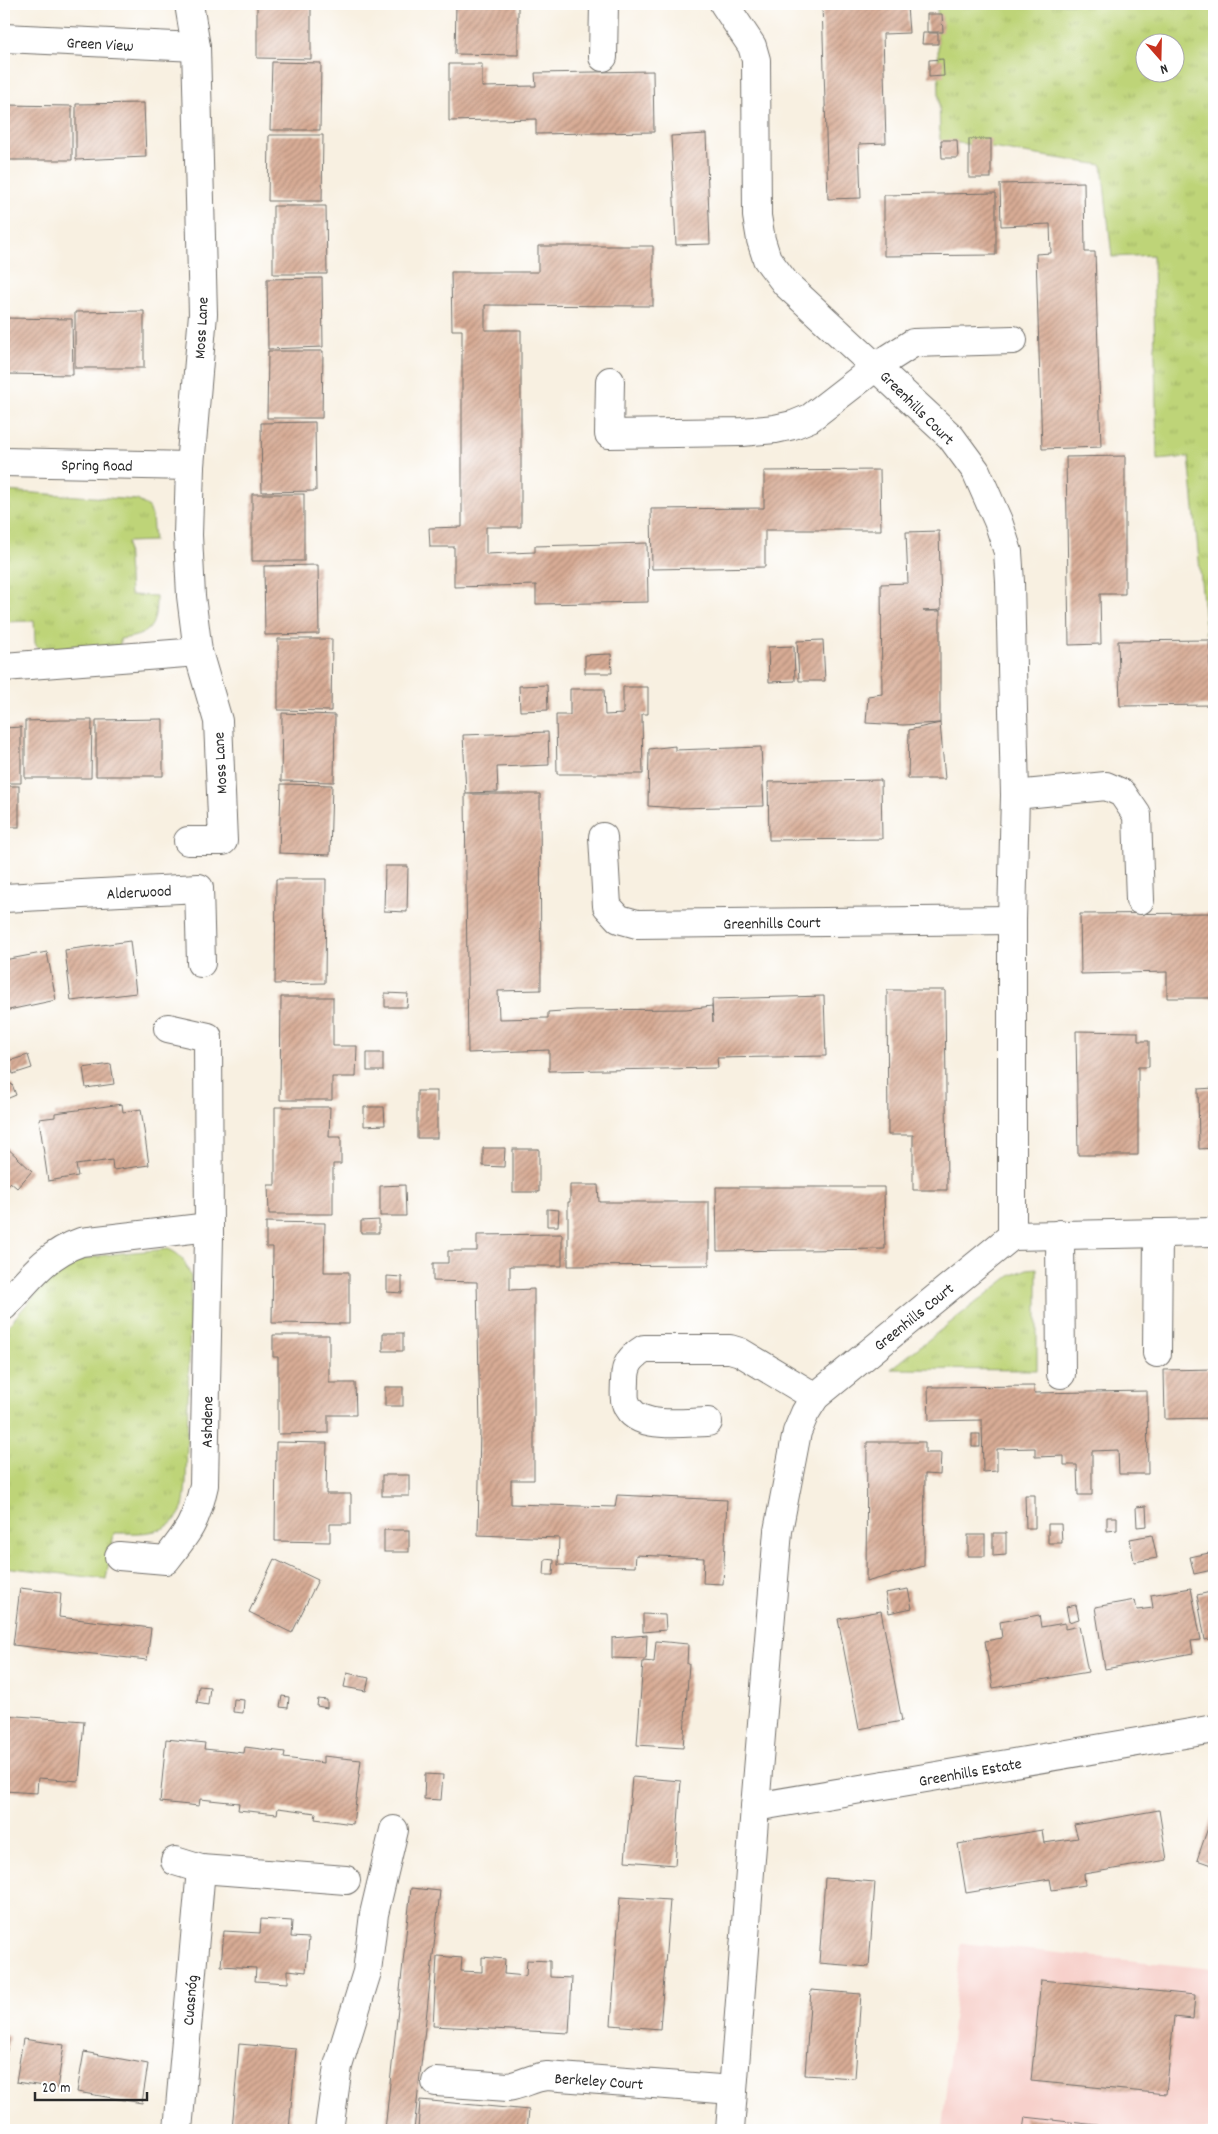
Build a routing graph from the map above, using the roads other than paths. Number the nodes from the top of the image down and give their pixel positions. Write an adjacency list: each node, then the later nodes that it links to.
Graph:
1 (189, 4): 5 (street, Moss Lane)
2 (604, 4): 6 (street)
3 (724, 4): 8 (street, Greenhills Court)
4 (4, 38): 5 (street, Green View)
5 (196, 47): 11 (street, Moss Lane)
6 (603, 57)
7 (1014, 340): 8 (street, Greenhills Court)
8 (877, 366): 9 (street, Greenhills Court); 14 (street, Greenhills Court)
9 (610, 382)
10 (4, 462): 11 (street, Spring Road)
11 (190, 466): 12 (street, Moss Lane)
12 (198, 652): 13 (street); 16 (street, Moss Lane)
13 (4, 667)
14 (1015, 795): 18 (street); 19 (street, Greenhills Court)
15 (603, 837): 19 (street, Greenhills Court)
16 (188, 841)
17 (4, 898): 20 (street, Alderwood)
18 (1140, 900)
19 (1012, 920): 26 (street, Greenhills Court)
20 (201, 963)
21 (168, 1028): 22 (street, Ashdene)
22 (209, 1226): 27 (street); 32 (street, Ashdene)
23 (1214, 1232): 24 (street)
24 (1158, 1233): 25 (street); 28 (street)
25 (1060, 1234): 26 (street); 29 (street)
26 (1012, 1236): 30 (street, Greenhills Court)
27 (4, 1306)
28 (1157, 1353)
29 (1061, 1374)
30 (815, 1398): 31 (street); 36 (street, Greenhills Court)
31 (708, 1422)
32 (119, 1556)
33 (1214, 1729): 34 (street, Greenhills Estate)
34 (1186, 1735): 35 (street, Greenhills Estate); 36 (street, Greenhills Estate)
35 (1214, 1745)
36 (755, 1808): 42 (street, Greenhills Court)
37 (394, 1830): 44 (street)
38 (175, 1861): 39 (street)
39 (201, 1869): 40 (street); 43 (street, Cuasnóg)
40 (346, 1880)
41 (436, 2082): 42 (street, Berkeley Court)
42 (734, 2090): 45 (street, Greenhills Court)
43 (178, 2130)
44 (329, 2130)
45 (730, 2130)

